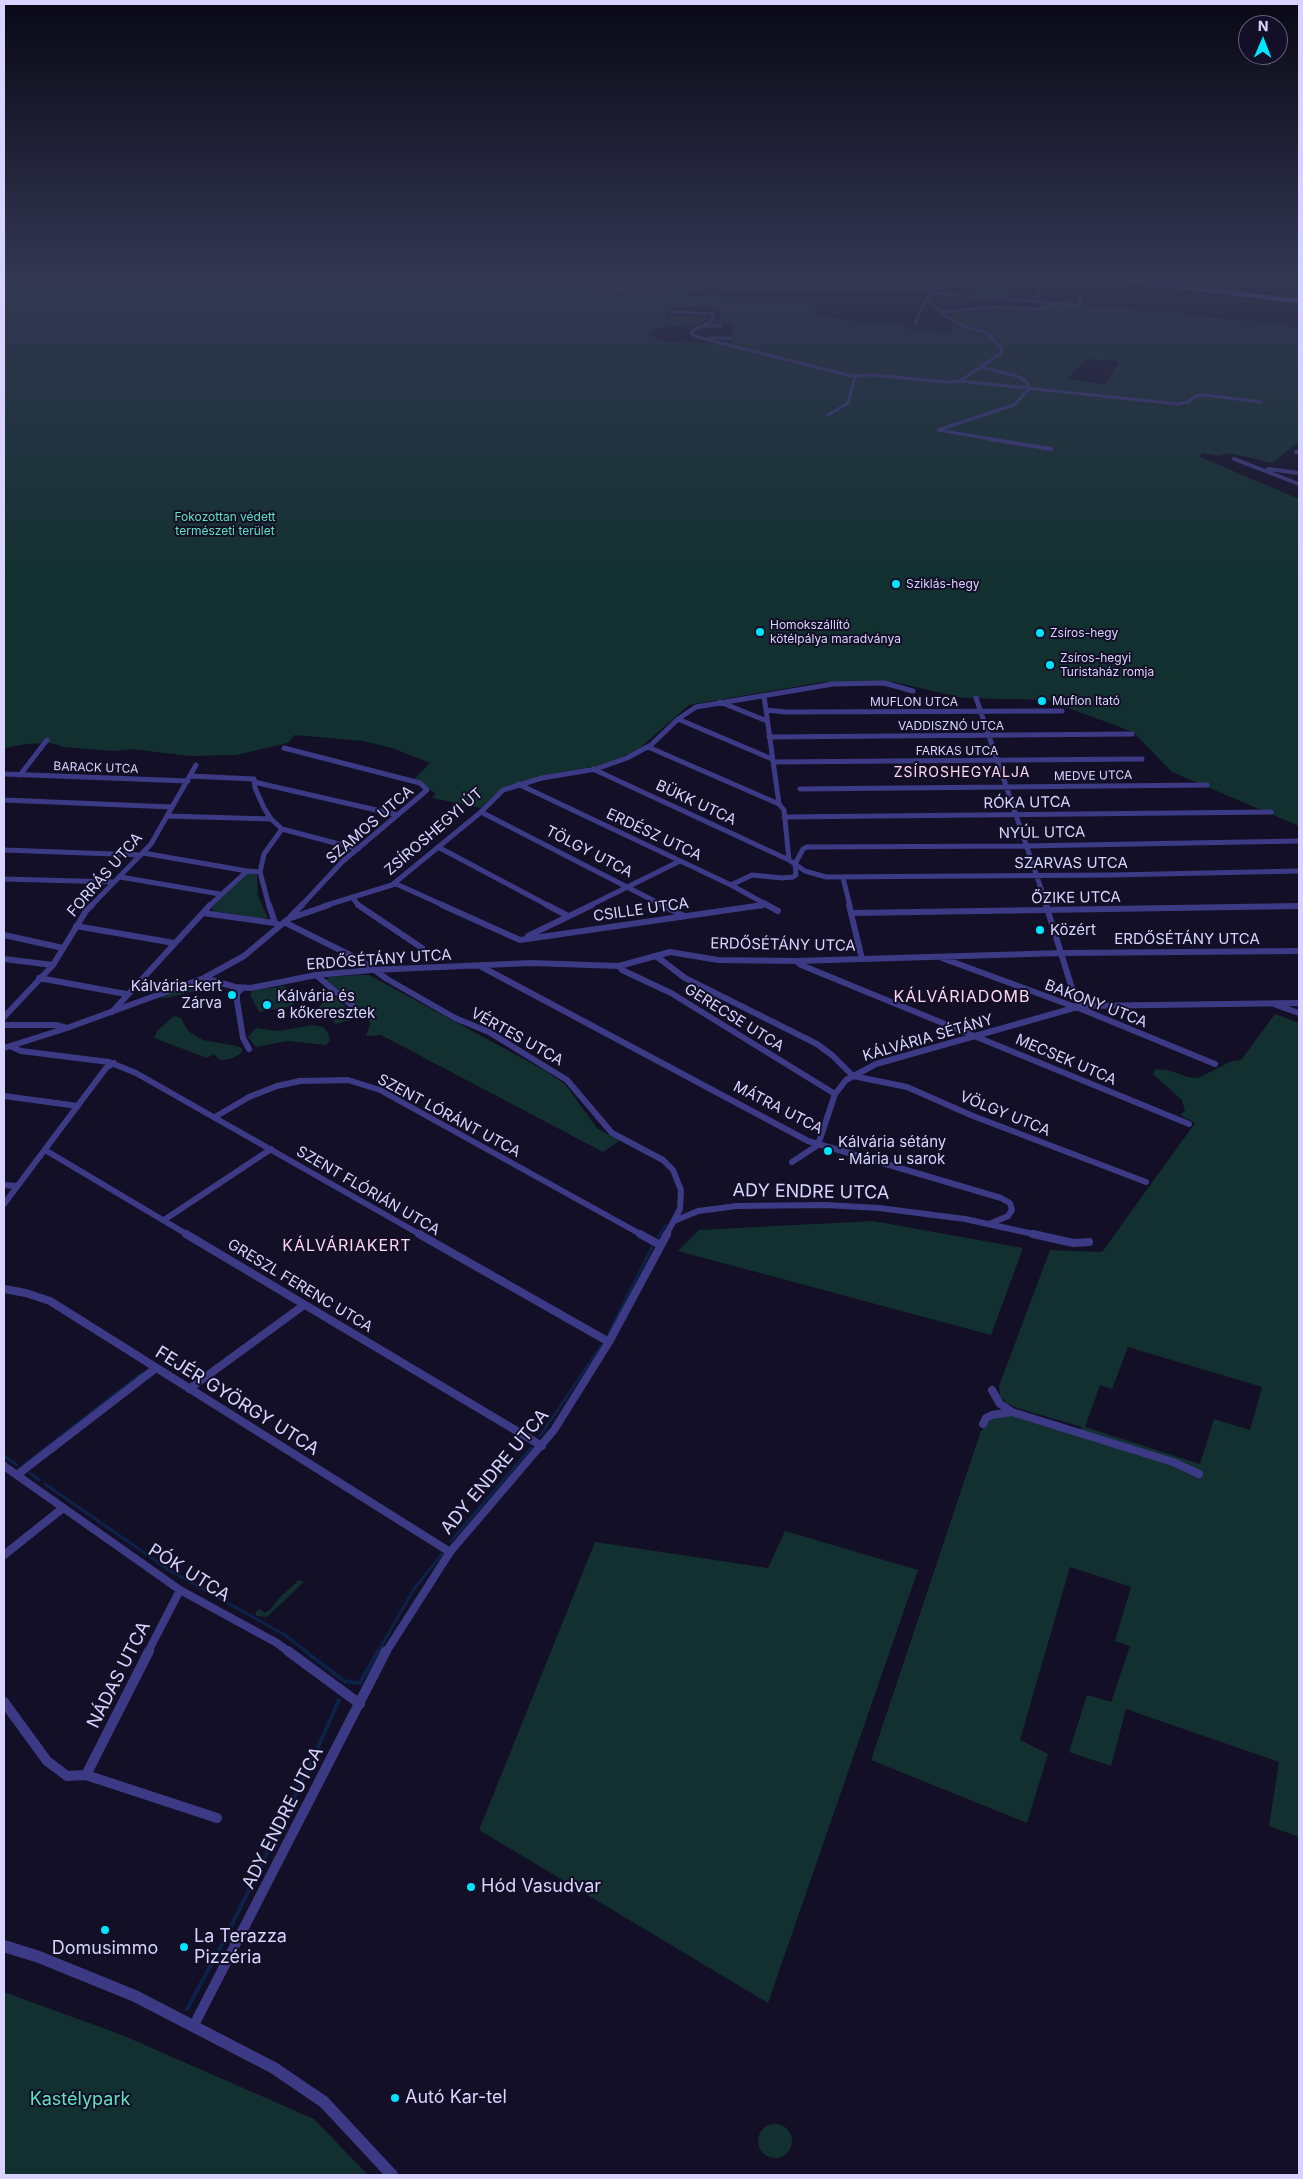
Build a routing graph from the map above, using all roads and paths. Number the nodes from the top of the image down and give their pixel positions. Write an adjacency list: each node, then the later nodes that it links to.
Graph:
1 (855, 379): 8 (street)
2 (916, 379): 5 (street)
3 (963, 379): 5 (street)
4 (1021, 379): 6 (street)
5 (960, 381): 6 (street)
6 (1029, 389): 7 (street); 9 (street)
7 (1260, 402)
8 (828, 415)
9 (1051, 449)
10 (1234, 460): 11 (street)
11 (1266, 470): 12 (street); 13 (street)
12 (1299, 473)
13 (1299, 484)
14 (913, 691): 15 (street, ZSÍROSHEGYI ÚT)
15 (764, 696): 17 (street, ZSÍROSHEGYI ÚT); 18 (street)
16 (976, 698): 20 (street)
17 (719, 702): 21 (street, ZSÍROSHEGYI ÚT); 22 (street)
18 (766, 710): 20 (street, MUFLON UTCA); 22 (street)
19 (1062, 710): 20 (street, MUFLON UTCA)
20 (980, 711): 24 (street)
21 (678, 718): 27 (street, ZSÍROSHEGYI ÚT); 30 (street)
22 (767, 721): 25 (street)
23 (1132, 734): 24 (street, VADDISZNÓ UTCA)
24 (989, 736): 25 (street, VADDISZNÓ UTCA); 31 (street)
25 (769, 737): 30 (street)
26 (47, 740): 35 (street)
27 (648, 747): 33 (street, ZSÍROSHEGYI ÚT); 43 (street)
28 (284, 748): 47 (street, SZAMOS UTCA)
29 (1142, 759): 31 (street, FARKAS UTCA)
30 (772, 761): 31 (street, FARKAS UTCA); 43 (street)
31 (997, 761): 40 (street)
32 (196, 765): 36 (street, FORRÁS UTCA)
33 (593, 769): 38 (street, ZSÍROSHEGYI ÚT); 59 (street, BÜKK UTCA)
34 (4, 774): 35 (street, BARACK UTCA)
35 (20, 775): 36 (street, BARACK UTCA)
36 (189, 778): 37 (street, BARACK UTCA); 44 (street, FORRÁS UTCA)
37 (254, 781): 47 (street, BARACK UTCA); 51 (street)
38 (518, 784): 45 (street, ZSÍROSHEGYI ÚT); 60 (street, ERDÉSZ UTCA)
39 (1206, 785): 40 (street, MEDVE UTCA)
40 (1006, 788): 41 (street, MEDVE UTCA); 49 (street)
41 (800, 789)
42 (4, 800): 44 (street)
43 (780, 804): 50 (street)
44 (172, 807): 48 (street, FORRÁS UTCA)
45 (481, 812): 55 (street, ZSÍROSHEGYI ÚT); 72 (street, TÖLGY UTCA)
46 (1270, 812): 49 (street, RÓKA UTCA)
47 (398, 815): 56 (street, SZAMOS UTCA)
48 (167, 816): 51 (street); 58 (street, FORRÁS UTCA)
49 (1016, 816): 50 (street, RÓKA UTCA); 54 (street)
50 (784, 817): 59 (street)
51 (270, 819): 52 (street)
52 (282, 829): 56 (street); 63 (street)
53 (1299, 841): 54 (street, NYÚL UTCA)
54 (1026, 846): 61 (street, NYÚL UTCA); 65 (street)
55 (438, 847): 70 (street, ZSÍROSHEGYI ÚT); 81 (street)
56 (358, 849): 83 (street, SZAMOS UTCA)
57 (4, 850): 58 (street)
58 (142, 854): 62 (street); 66 (street, FORRÁS UTCA)
59 (789, 860): 61 (street, BÜKK UTCA)
60 (680, 862): 71 (street, ERDÉSZ UTCA); 72 (street)
61 (795, 864): 67 (street, SZARVAS UTCA); 71 (street)
62 (247, 871): 63 (street); 73 (street)
63 (260, 872): 83 (street)
64 (1299, 872): 65 (street, SZARVAS UTCA)
65 (1037, 876): 67 (street, SZARVAS UTCA); 78 (street)
66 (120, 877): 69 (street, FORRÁS UTCA); 73 (street)
67 (843, 878): 80 (street)
68 (4, 879): 69 (street)
69 (114, 882): 84 (street, FORRÁS UTCA)
70 (394, 883): 74 (street, ZSÍROSHEGYI ÚT); 86 (street)
71 (731, 885): 75 (street, ERDÉSZ UTCA)
72 (629, 886): 81 (street); 82 (street, TÖLGY UTCA)
73 (220, 894): 79 (street)
74 (352, 897): 83 (street, ZSÍROSHEGYI ÚT); 89 (street)
75 (765, 903): 77 (street, ERDÉSZ UTCA); 82 (street, CSILLE UTCA)
76 (1299, 906): 78 (street, ŐZIKE UTCA)
77 (778, 911)
78 (1048, 911): 80 (street, ŐZIKE UTCA); 91 (street)
79 (204, 913): 83 (street); 87 (street)
80 (852, 913): 95 (street)
81 (568, 916): 86 (street)
82 (685, 916): 86 (street, CSILLE UTCA)
83 (282, 922): 100 (street, VÉRTES UTCA); 103 (street, ZSÍROSHEGYI ÚT)
84 (76, 926): 87 (street); 88 (street, FORRÁS UTCA)
85 (4, 935): 88 (street)
86 (520, 940)
87 (174, 943): 105 (street)
88 (64, 948): 97 (street, FORRÁS UTCA)
89 (422, 948)
90 (1299, 951): 91 (street, ERDŐSÉTÁNY UTCA)
91 (1062, 953): 93 (street, ERDŐSÉTÁNY UTCA); 108 (street)
92 (656, 956): 96 (street, ERDŐSÉTÁNY UTCA); 99 (street, ERDŐSÉTÁNY UTCA); 120 (street, GERECSE UTCA)
93 (939, 957): 95 (street, ERDŐSÉTÁNY UTCA); 108 (street, BAKONY UTCA)
94 (4, 959): 97 (street)
95 (862, 959): 96 (street, ERDŐSÉTÁNY UTCA)
96 (796, 961): 115 (street, MECSEK UTCA)
97 (53, 964): 102 (street, FORRÁS UTCA)
98 (479, 966): 99 (street, ERDŐSÉTÁNY UTCA); 100 (street, ERDŐSÉTÁNY UTCA); 126 (street, MÁTRA UTCA)
99 (619, 966): 121 (street, GERECSE UTCA)
100 (372, 970): 101 (street, ERDŐSÉTÁNY UTCA); 135 (street, VÉRTES UTCA)
101 (316, 975): 104 (street, ERDŐSÉTÁNY UTCA); 111 (street)
102 (39, 978): 105 (street); 112 (street, FORRÁS UTCA)
103 (204, 978): 104 (street); 109 (street, ZSÍROSHEGYI ÚT)
104 (241, 988): 117 (street)
105 (126, 994): 109 (street)
106 (1273, 1003): 107 (street, KÁLVÁRIA SÉTÁNY); 108 (street, KÁLVÁRIA SÉTÁNY); 110 (street)
107 (1299, 1003)
108 (1078, 1007): 115 (street, KÁLVÁRIA SÉTÁNY); 119 (street, BAKONY UTCA)
109 (112, 1012): 114 (street, ZSÍROSHEGYI ÚT)
110 (1299, 1013)
111 (364, 1016)
112 (4, 1017)
113 (4, 1025): 114 (street)
114 (67, 1028): 116 (street, ZSÍROSHEGYI ÚT)
115 (977, 1036): 120 (street, KÁLVÁRIA SÉTÁNY); 125 (street, MECSEK UTCA)
116 (7, 1047): 118 (street, SZENT FLÓRIÁN UTCA)
117 (249, 1049)
118 (114, 1063): 123 (street); 124 (street, SZENT FLÓRIÁN UTCA)
119 (1215, 1064)
120 (853, 1076): 121 (street, KÁLVÁRIA SÉTÁNY); 130 (street, VÖLGY UTCA)
121 (835, 1094): 126 (street, KÁLVÁRIA SÉTÁNY)
122 (4, 1096): 123 (street)
123 (78, 1106): 128 (street)
124 (215, 1117): 127 (street, SZENT FLÓRIÁN UTCA); 138 (street, SZENT LÓRÁNT UTCA)
125 (1189, 1124)
126 (818, 1145): 129 (street); 136 (street, MÁTRA UTCA)
127 (270, 1149): 134 (street); 141 (street, SZENT FLÓRIÁN UTCA)
128 (45, 1150): 132 (street); 134 (street, GRESZL FERENC UTCA)
129 (792, 1162)
130 (1146, 1182)
131 (4, 1184): 132 (street)
132 (17, 1186): 133 (street)
133 (4, 1204)
134 (164, 1220): 140 (street, GRESZL FERENC UTCA)
135 (673, 1222): 136 (street, ADY ENDRE UTCA); 138 (street, ADY ENDRE UTCA)
136 (989, 1224): 137 (street)
137 (1089, 1242)
138 (660, 1245): 141 (street, ADY ENDRE UTCA)
139 (4, 1288): 142 (street, FEJÉR GYÖRGY UTCA)
140 (304, 1305): 143 (street); 147 (street, GRESZL FERENC UTCA)
141 (608, 1342): 147 (street, ADY ENDRE UTCA)
142 (156, 1368): 143 (street, FEJÉR GYÖRGY UTCA); 150 (street)
143 (190, 1389): 152 (street, FEJÉR GYÖRGY UTCA)
144 (992, 1390): 145 (street)
145 (1012, 1412): 146 (street); 149 (street)
146 (983, 1424)
147 (542, 1446): 152 (street, ADY ENDRE UTCA)
148 (4, 1466): 150 (street, PÓK UTCA)
149 (1199, 1474)
150 (17, 1475): 151 (street, PÓK UTCA)
151 (63, 1508): 153 (street); 154 (street, PÓK UTCA)
152 (450, 1552): 156 (street, ADY ENDRE UTCA)
153 (4, 1556)
154 (180, 1590): 156 (street, PÓK UTCA); 157 (street, NÁDAS UTCA)
155 (4, 1702): 157 (street)
156 (360, 1704): 160 (street, ADY ENDRE UTCA)
157 (86, 1775): 158 (street)
158 (217, 1818)
159 (4, 1946): 160 (street)
160 (194, 2025): 161 (street)
161 (392, 2175)

